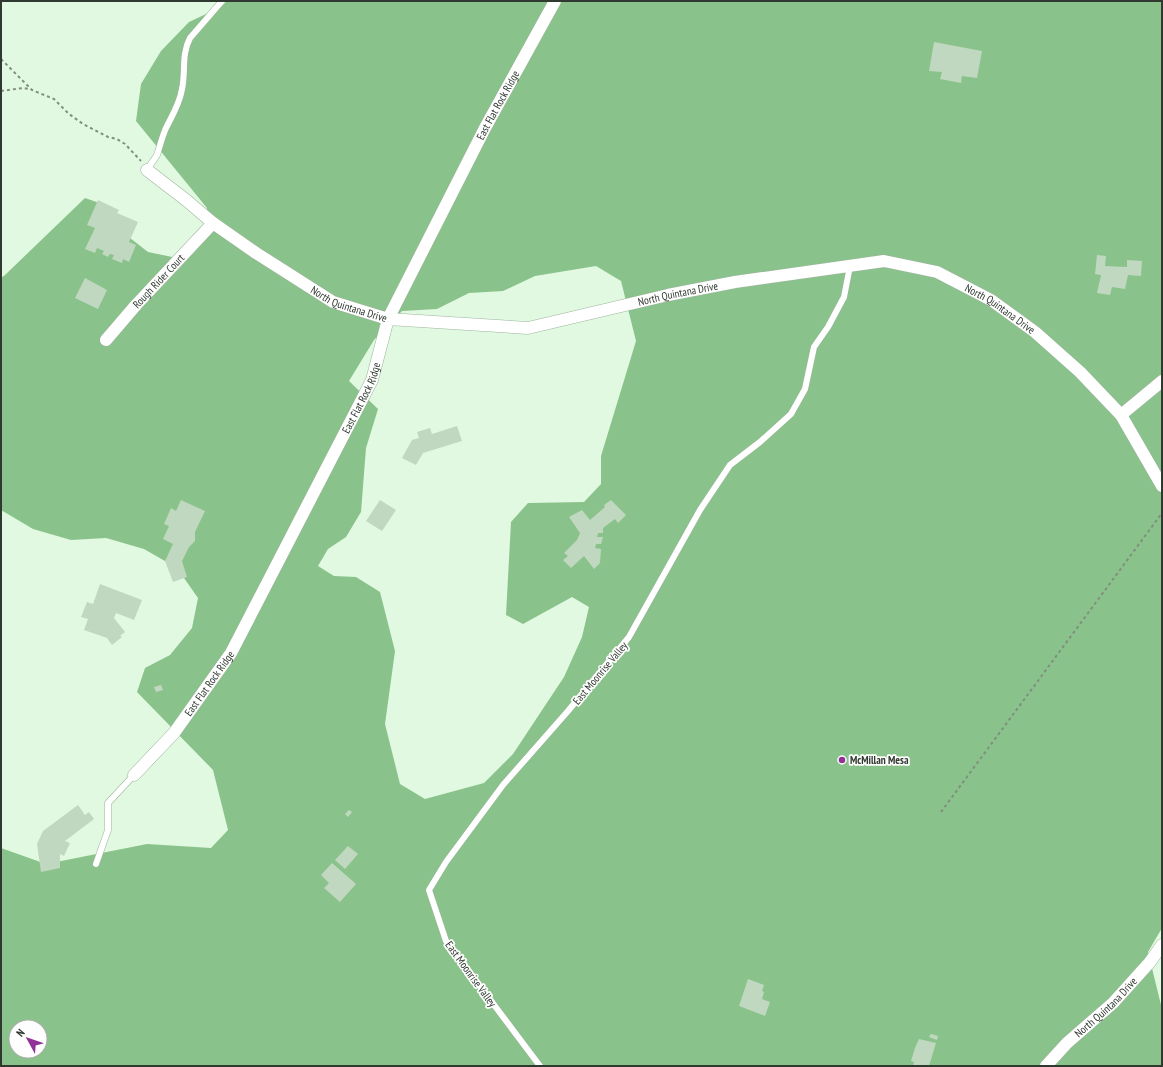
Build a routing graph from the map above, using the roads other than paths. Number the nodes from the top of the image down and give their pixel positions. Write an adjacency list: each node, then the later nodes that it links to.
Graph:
1 (222, 1): 3 (lane)
2 (555, 1): 6 (street, East Flat Rock Ridge)
3 (147, 170): 4 (street, North Quintana Drive)
4 (213, 223): 6 (street, North Quintana Drive); 7 (street, Rough Rider Court)
5 (850, 266): 6 (street, North Quintana Drive); 9 (street, North Quintana Drive); 14 (lane, East Moonrise Valley)
6 (388, 319): 11 (street, East Flat Rock Ridge)
7 (106, 340)
8 (1162, 381): 9 (street)
9 (1122, 415): 10 (street, North Quintana Drive)
10 (1162, 486)
11 (134, 775): 12 (lane)
12 (96, 864)
13 (1162, 945): 15 (street, North Quintana Drive)
14 (540, 1066)
15 (1046, 1066)

